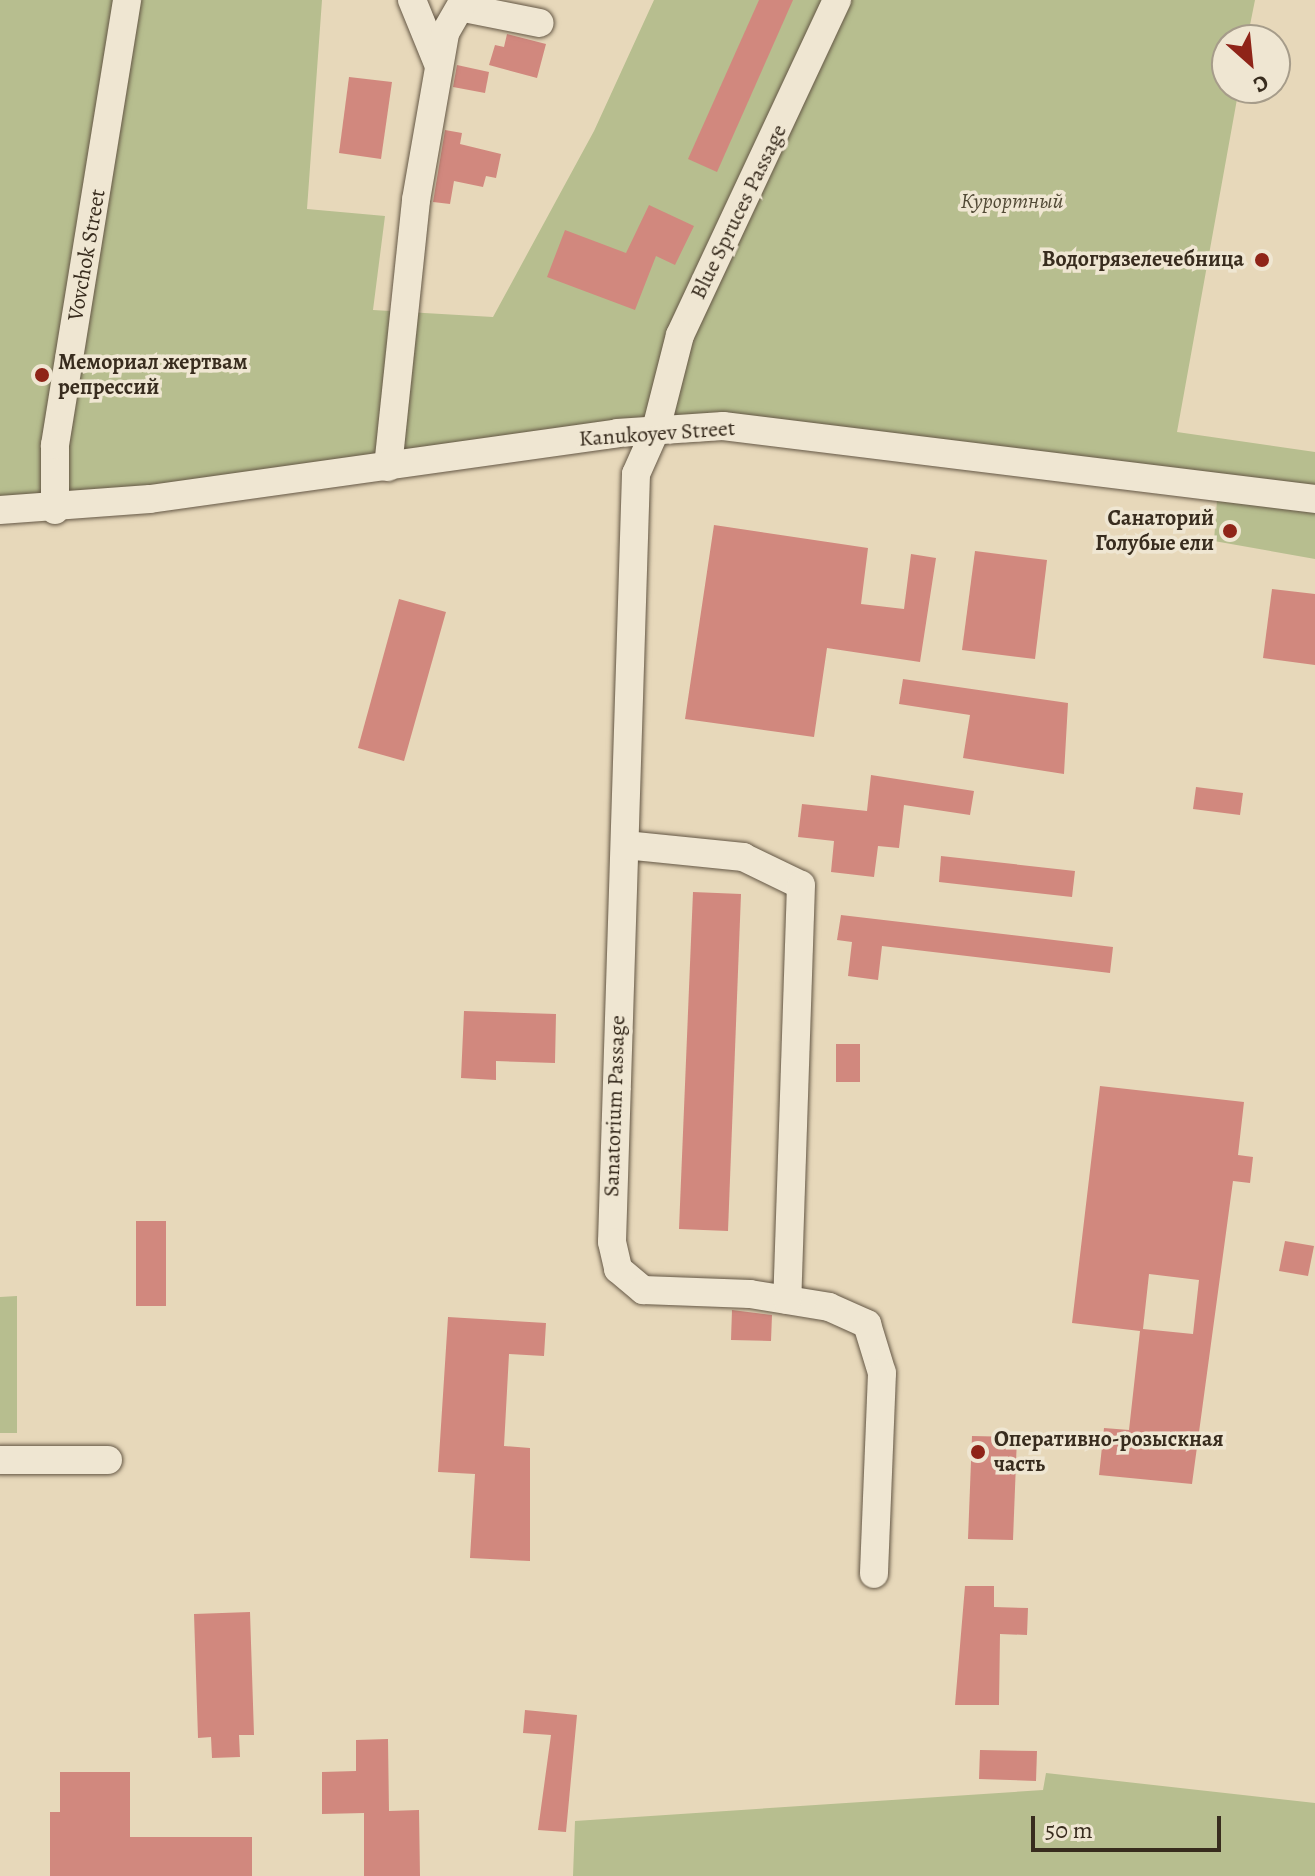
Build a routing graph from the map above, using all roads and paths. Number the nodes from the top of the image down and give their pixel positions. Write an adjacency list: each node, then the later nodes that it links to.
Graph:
1 (127, 0): 11 (street, Vovchok Street)
2 (412, 0): 6 (street)
3 (837, 0): 7 (street, Blue Spruces Passage)
4 (464, 4): 5 (street); 6 (street)
5 (540, 23)
6 (439, 67): 8 (street)
7 (656, 429): 8 (street, Kanukoyev Street); 9 (street, Kanukoyev Street); 12 (street, Sanatorium Passage)
8 (388, 467): 11 (street, Kanukoyev Street)
9 (1315, 499)
10 (0, 510): 11 (street, Kanukoyev Street)
11 (55, 510)
12 (625, 845): 13 (street); 13 (street, Sanatorium Passage)
13 (787, 1300): 16 (street, Sanatorium Passage)
14 (0, 1460): 15 (street)
15 (108, 1460)
16 (874, 1574)

